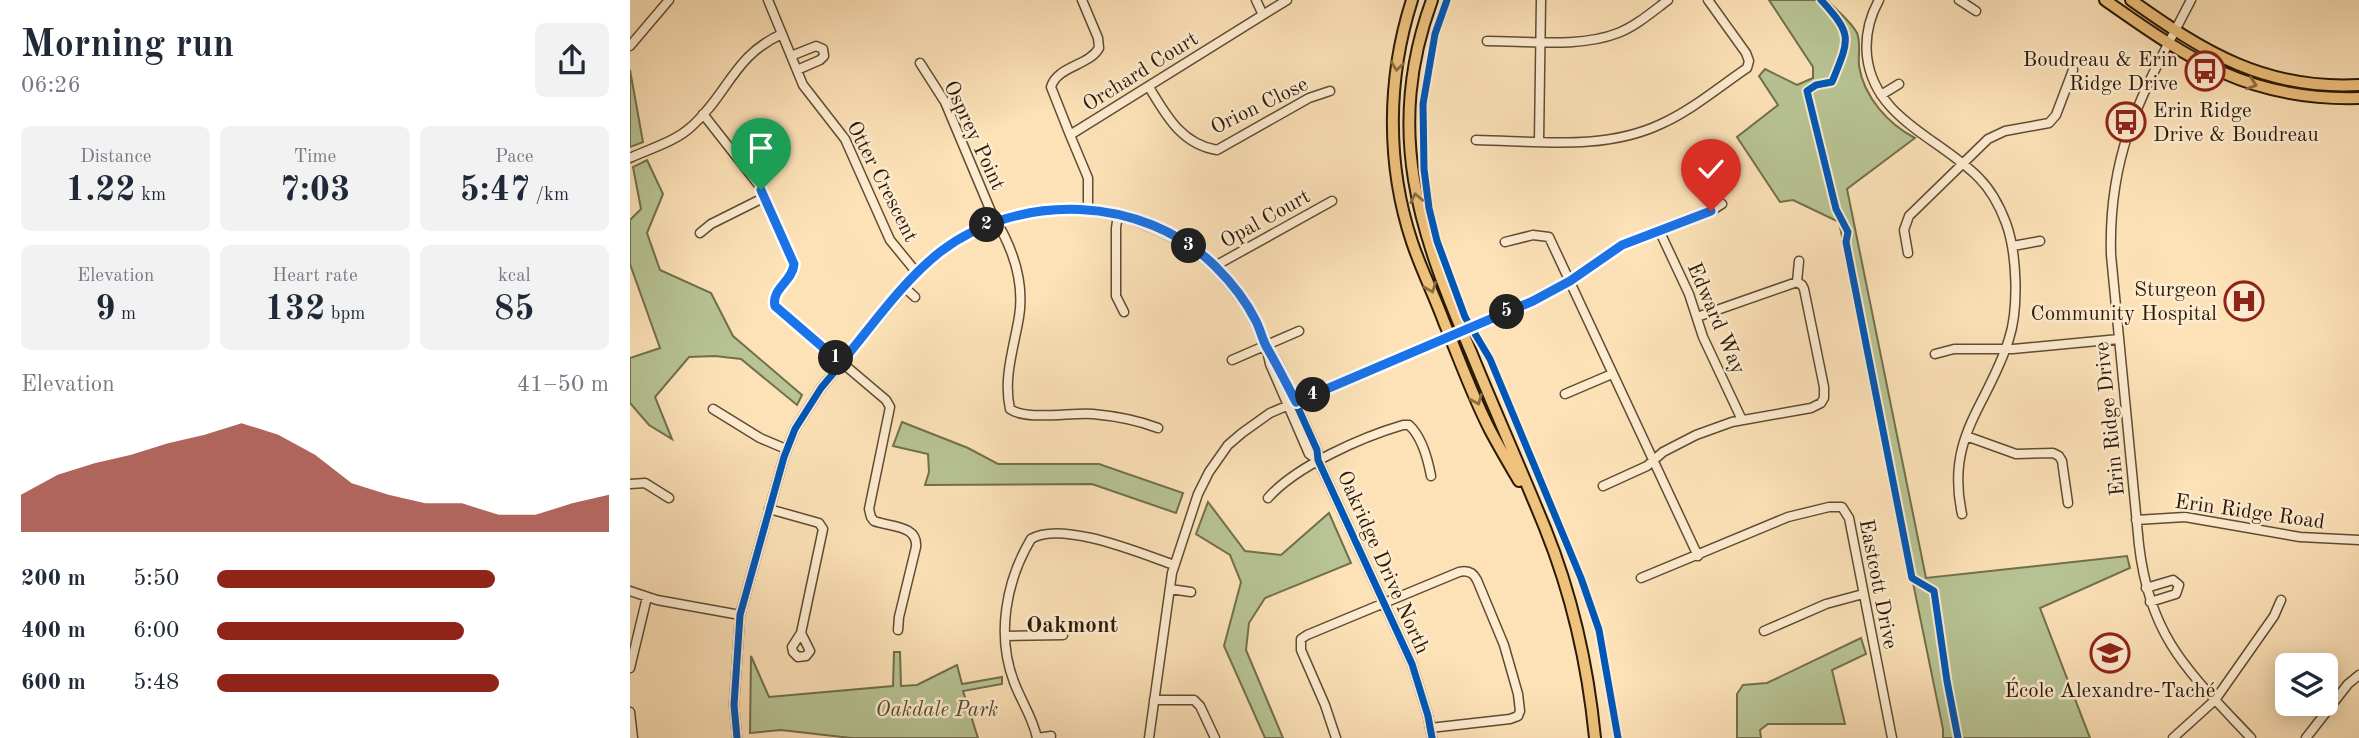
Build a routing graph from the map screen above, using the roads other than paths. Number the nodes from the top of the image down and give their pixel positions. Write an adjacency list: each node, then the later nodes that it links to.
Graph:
1 (669, 0): 23 (street)
2 (768, 0): 19 (street, Otter Crescent)
3 (1082, 0): 35 (street, Orchard Court)
4 (1256, 0): 17 (street)
5 (1287, 0): 17 (street, Orchard Court)
6 (1412, 0): 63 (main road, one-way to 63)
7 (1432, 0): 62 (main road, one-way to 7)
8 (1541, 0): 21 (street)
9 (1668, 0): 21 (street)
10 (1708, 0): 37 (street)
11 (1879, 0): 32 (street)
12 (1959, 0): 16 (street)
13 (2105, 0): 22 (main road)
14 (2131, 0): 18 (main road)
15 (2191, 0): 18 (street, Erin Ridge Drive)
16 (1976, 11)
17 (1263, 15): 30 (street, Orchard Court)
18 (2175, 31): 22 (street, Erin Ridge Drive); 29 (main road)
19 (782, 34): 24 (street, Otter Crescent); 34 (street)
20 (1487, 41): 21 (street)
21 (1541, 41): 37 (street)
22 (2168, 45): 33 (main road, one-way to 33); 64 (street, Erin Ridge Drive)
23 (630, 46)
24 (791, 56): 26 (street, Otter Crescent); 26 (street)
25 (920, 64): 45 (street, Osprey Point)
26 (797, 69): 54 (street, Otter Crescent)
27 (2073, 70): 39 (street)
28 (1899, 84): 32 (street)
29 (2359, 85)
30 (1149, 87): 31 (street, Orion Close); 35 (street, Orchard Court)
31 (1330, 92)
32 (1881, 95): 39 (street)
33 (2359, 98)
34 (703, 114): 38 (street); 40 (street)
35 (1070, 135): 43 (street, Orchard Court)
36 (1476, 140): 37 (street)
37 (1539, 141)
38 (630, 158)
39 (1963, 163): 50 (street); 51 (street)
40 (765, 197): 47 (street); 69 (street)
41 (1332, 201): 53 (street, Opal Court)
42 (1722, 204): 46 (street)
43 (1088, 210): 44 (street, Oakridge Drive North); 45 (street, Oakridge Drive North)
44 (1118, 215): 53 (street, Oakridge Drive North); 59 (street)
45 (997, 221): 54 (street, Oakridge Drive North); 75 (street, Osprey Point)
46 (1659, 230): 55 (street); 60 (street, Edward Way)
47 (701, 233)
48 (2040, 241): 50 (street)
49 (1504, 242): 55 (street)
50 (2012, 246): 66 (street)
51 (1908, 253)
52 (1799, 261): 56 (street)
53 (1215, 266): 65 (street, Oakridge Drive North)
54 (917, 273): 57 (street, Oakridge Drive North)
55 (1570, 281): 62 (street); 70 (street)
56 (1797, 282): 60 (street); 74 (street)
57 (904, 287): 58 (street); 69 (street, Oakridge Drive North)
58 (915, 297)
59 (1124, 312)
60 (1697, 317): 74 (street, Edward Way)
61 (1300, 331): 65 (street)
62 (1462, 332): 63 (street); 89 (main road)
63 (1450, 337): 72 (street); 89 (main road, one-way to 89)
64 (2119, 339): 66 (street); 88 (street, Erin Ridge Drive)
65 (1266, 346): 68 (street); 72 (street, Oakridge Drive North)
66 (2005, 349): 67 (street); 76 (street)
67 (1935, 354)
68 (1232, 360)
69 (841, 363): 77 (street, Oakridge Drive North); 104 (street)
70 (1612, 374): 71 (street); 79 (street)
71 (1565, 394)
72 (1292, 404): 78 (street, Oakridge Drive North); 92 (street)
73 (713, 409): 77 (street)
74 (1742, 420): 79 (street)
75 (1158, 428)
76 (1965, 436): 85 (street); 87 (street)
77 (786, 449): 86 (street, Oakridge Drive North)
78 (1318, 460): 80 (street); 84 (street); 102 (street, Oakridge Drive North)
79 (1653, 461): 82 (street); 91 (street)
80 (1431, 476)
81 (630, 484): 83 (street)
82 (1602, 485)
83 (668, 498)
84 (1268, 498)
85 (2068, 503)
86 (769, 509): 103 (street, Oakridge Drive North); 106 (street)
87 (1962, 514)
88 (2136, 520): 90 (street, Erin Ridge Road); 94 (street, Erin Ridge Drive)
89 (1546, 529): 123 (main road)
90 (2359, 540)
91 (1698, 556): 93 (street, Eastcott Drive); 98 (street, Eastcott Drive)
92 (1174, 565): 95 (street); 108 (street)
93 (1641, 578)
94 (2146, 588): 101 (street, Erin Ridge Drive); 101 (street)
95 (1170, 589): 97 (street); 111 (street)
96 (630, 591): 99 (street)
97 (1191, 592)
98 (1863, 594): 105 (street); 124 (street, Eastcott Drive)
99 (647, 597): 103 (street); 109 (street)
100 (2281, 600): 112 (street)
101 (2150, 602): 112 (street, Erin Ridge Drive)
102 (1384, 603): 114 (street, Oakridge Drive North); 114 (street); 121 (street)
103 (740, 615): 117 (street, Oakridge Drive North)
104 (898, 630)
105 (1764, 631)
106 (801, 633)
107 (1063, 635): 108 (street)
108 (1004, 636): 118 (street)
109 (630, 668)
110 (2359, 675): 127 (street)
111 (1154, 700): 119 (street); 120 (street)
112 (2215, 700): 125 (street); 126 (street, Erin Ridge Drive)
113 (630, 712): 116 (street)
114 (1430, 728): 122 (street, Oakridge Drive North)
115 (1051, 736): 118 (street)
116 (633, 738)
117 (737, 738)
118 (1037, 738)
119 (1149, 738)
120 (1215, 738)
121 (1336, 738)
122 (1432, 738)
123 (1595, 738)
124 (1892, 738)
125 (2174, 738)
126 (2251, 738)
127 (2306, 738)

